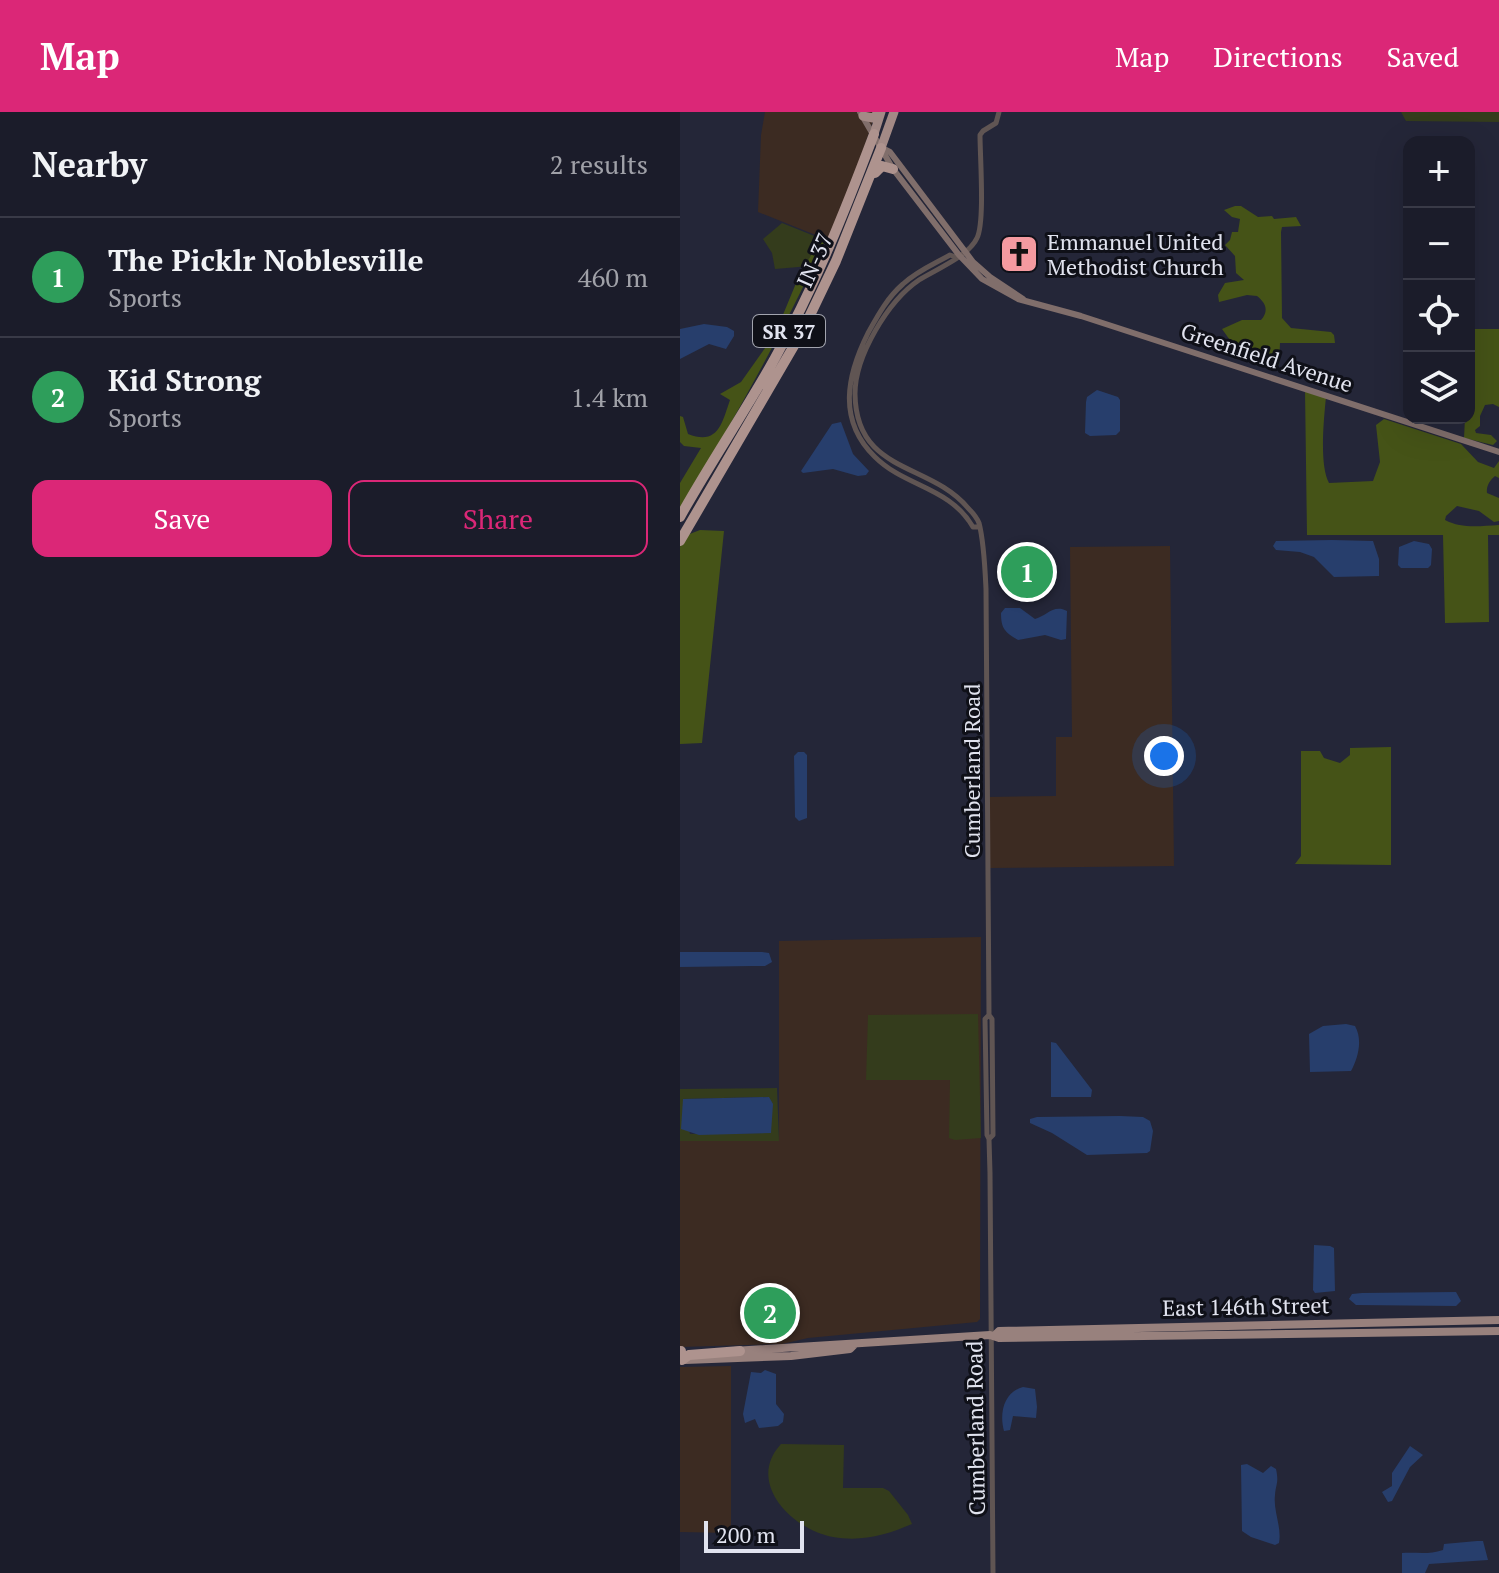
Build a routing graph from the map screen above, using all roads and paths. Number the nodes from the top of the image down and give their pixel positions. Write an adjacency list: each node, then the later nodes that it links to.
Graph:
1 (880, 112): 4 (highway); 5 (highway, IN-37 / SR 37)
2 (894, 112): 6 (highway, IN-37 / SR 37)
3 (999, 112): 9 (street)
4 (862, 114): 5 (main road, Greenfield Avenue)
5 (874, 134): 6 (main road, Greenfield Avenue); 11 (highway, IN-37 / SR 37)
6 (881, 148): 7 (main road, Greenfield Avenue); 8 (highway, IN-37 / SR 37); 9 (main road, Greenfield Avenue)
7 (893, 169): 8 (highway); 9 (main road, Greenfield Avenue)
8 (843, 244): 12 (highway, IN-37 / SR 37)
9 (960, 254): 10 (main road, Greenfield Avenue); 15 (street, Cumberland Road)
10 (1499, 452)
11 (680, 517)
12 (680, 541)
13 (1499, 1320): 15 (main road, East 146th Street)
14 (1499, 1331): 15 (main road, East 146th Street)
15 (992, 1335): 16 (main road, East 146th Street); 19 (street, Cumberland Road)
16 (855, 1344): 17 (main road, East 146th Street); 18 (main road, East 146th Street)
17 (740, 1351): 18 (highway)
18 (681, 1355)
19 (993, 1573)

